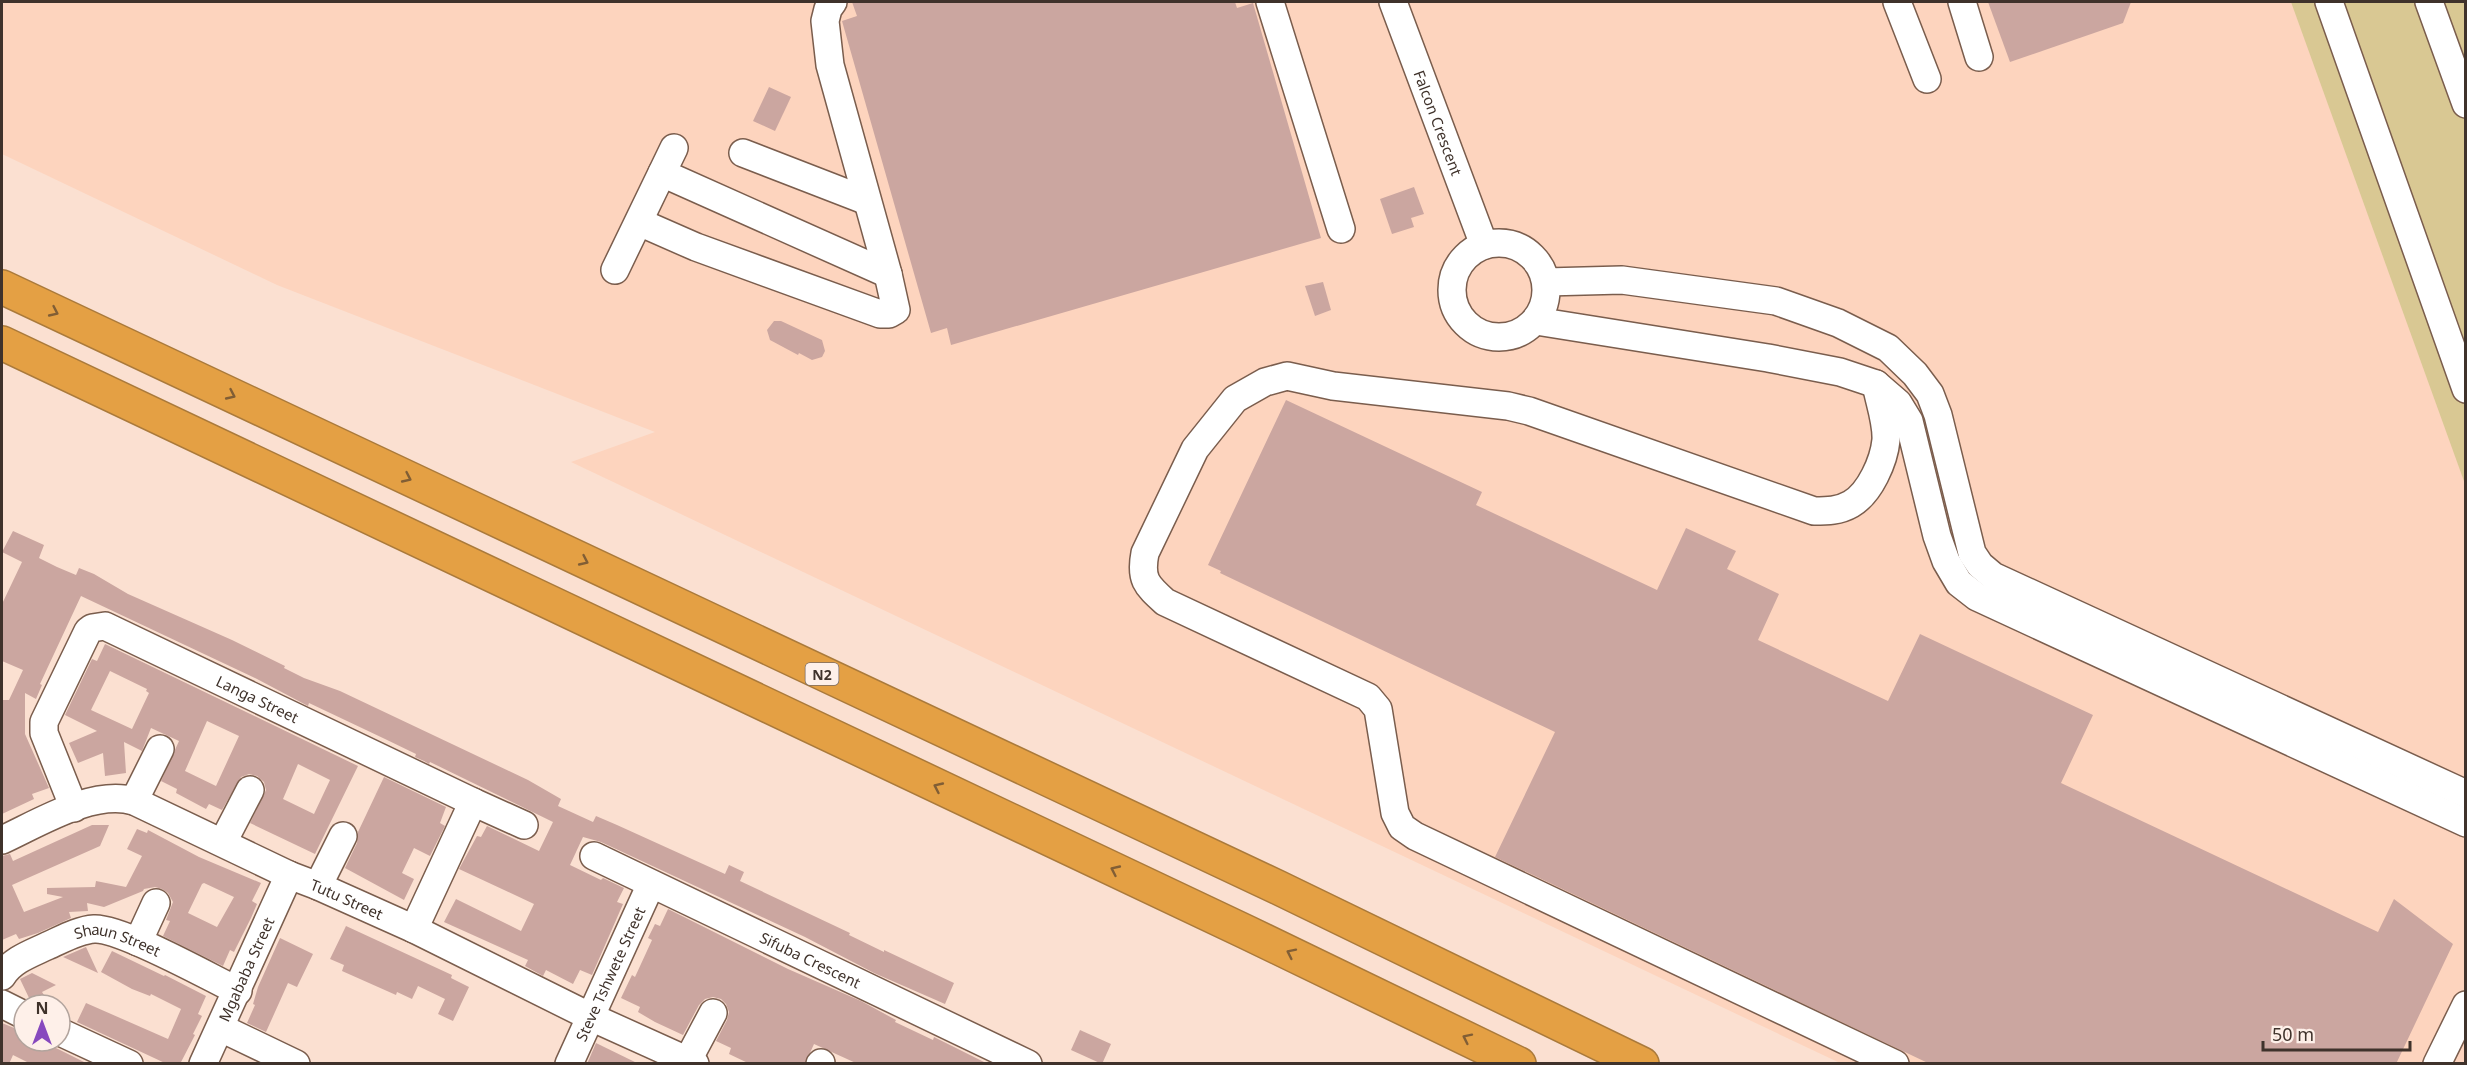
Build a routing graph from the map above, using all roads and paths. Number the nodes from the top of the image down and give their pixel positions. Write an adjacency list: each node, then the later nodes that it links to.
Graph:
1 (833, 2): 14 (street)
2 (1270, 2): 16 (street)
3 (1393, 2): 17 (street, Falcon Crescent)
4 (1898, 2): 9 (street)
5 (1962, 2): 8 (street)
6 (2329, 2): 25 (street)
7 (2429, 2): 10 (street)
8 (1979, 57)
9 (1927, 79)
10 (2466, 104)
11 (674, 148): 13 (street)
12 (743, 153): 14 (street)
13 (662, 172): 15 (street); 19 (street)
14 (867, 201): 19 (street)
15 (639, 222): 18 (street); 19 (street)
16 (1341, 229)
17 (1484, 245): 20 (street); 22 (street)
18 (615, 270)
19 (888, 274)
20 (1546, 282): 22 (street); 31 (street)
21 (2, 287): 57 (highway, N2, one-way to 57)
22 (1536, 321): 24 (street)
23 (2, 343): 56 (highway, one-way to 23)
24 (1876, 384): 31 (street); 58 (street)
25 (2466, 389)
26 (160, 748): 28 (street)
27 (250, 790): 35 (street)
28 (135, 801): 30 (street, Tutu Street); 35 (street, Tutu Street)
29 (473, 802): 30 (street, Langa Street); 32 (street, Langa Street); 41 (street)
30 (74, 807): 34 (street, Tutu Street)
31 (2461, 811)
32 (524, 825)
33 (343, 836): 39 (street)
34 (2, 840)
35 (223, 842): 37 (street, Tutu Street)
36 (594, 856): 38 (street, Sifuba Crescent)
37 (289, 875): 39 (street, Tutu Street); 44 (street, Mgababa Street)
38 (651, 884): 47 (street, Steve Tshwete Street); 55 (street, Sifuba Crescent)
39 (318, 886): 41 (street, Tutu Street)
40 (156, 903): 42 (street)
41 (414, 929): 47 (street, Tutu Street)
42 (138, 942): 43 (street, Shaun Street); 44 (street, Shaun Street)
43 (2, 976)
44 (238, 991): 48 (street, Mgababa Street)
45 (2466, 1005): 59 (street)
46 (713, 1013): 50 (street, Tutu Street)
47 (591, 1017): 50 (street, Tutu Street); 54 (street, Steve Tshwete Street)
48 (221, 1028): 52 (street, Mgababa Street); 53 (street)
49 (72, 1038): 51 (street)
50 (691, 1062)
51 (129, 1064)
52 (203, 1064)
53 (296, 1064)
54 (568, 1064)
55 (1028, 1064)
56 (1519, 1064)
57 (1642, 1064)
58 (1895, 1064)
59 (2437, 1064)

